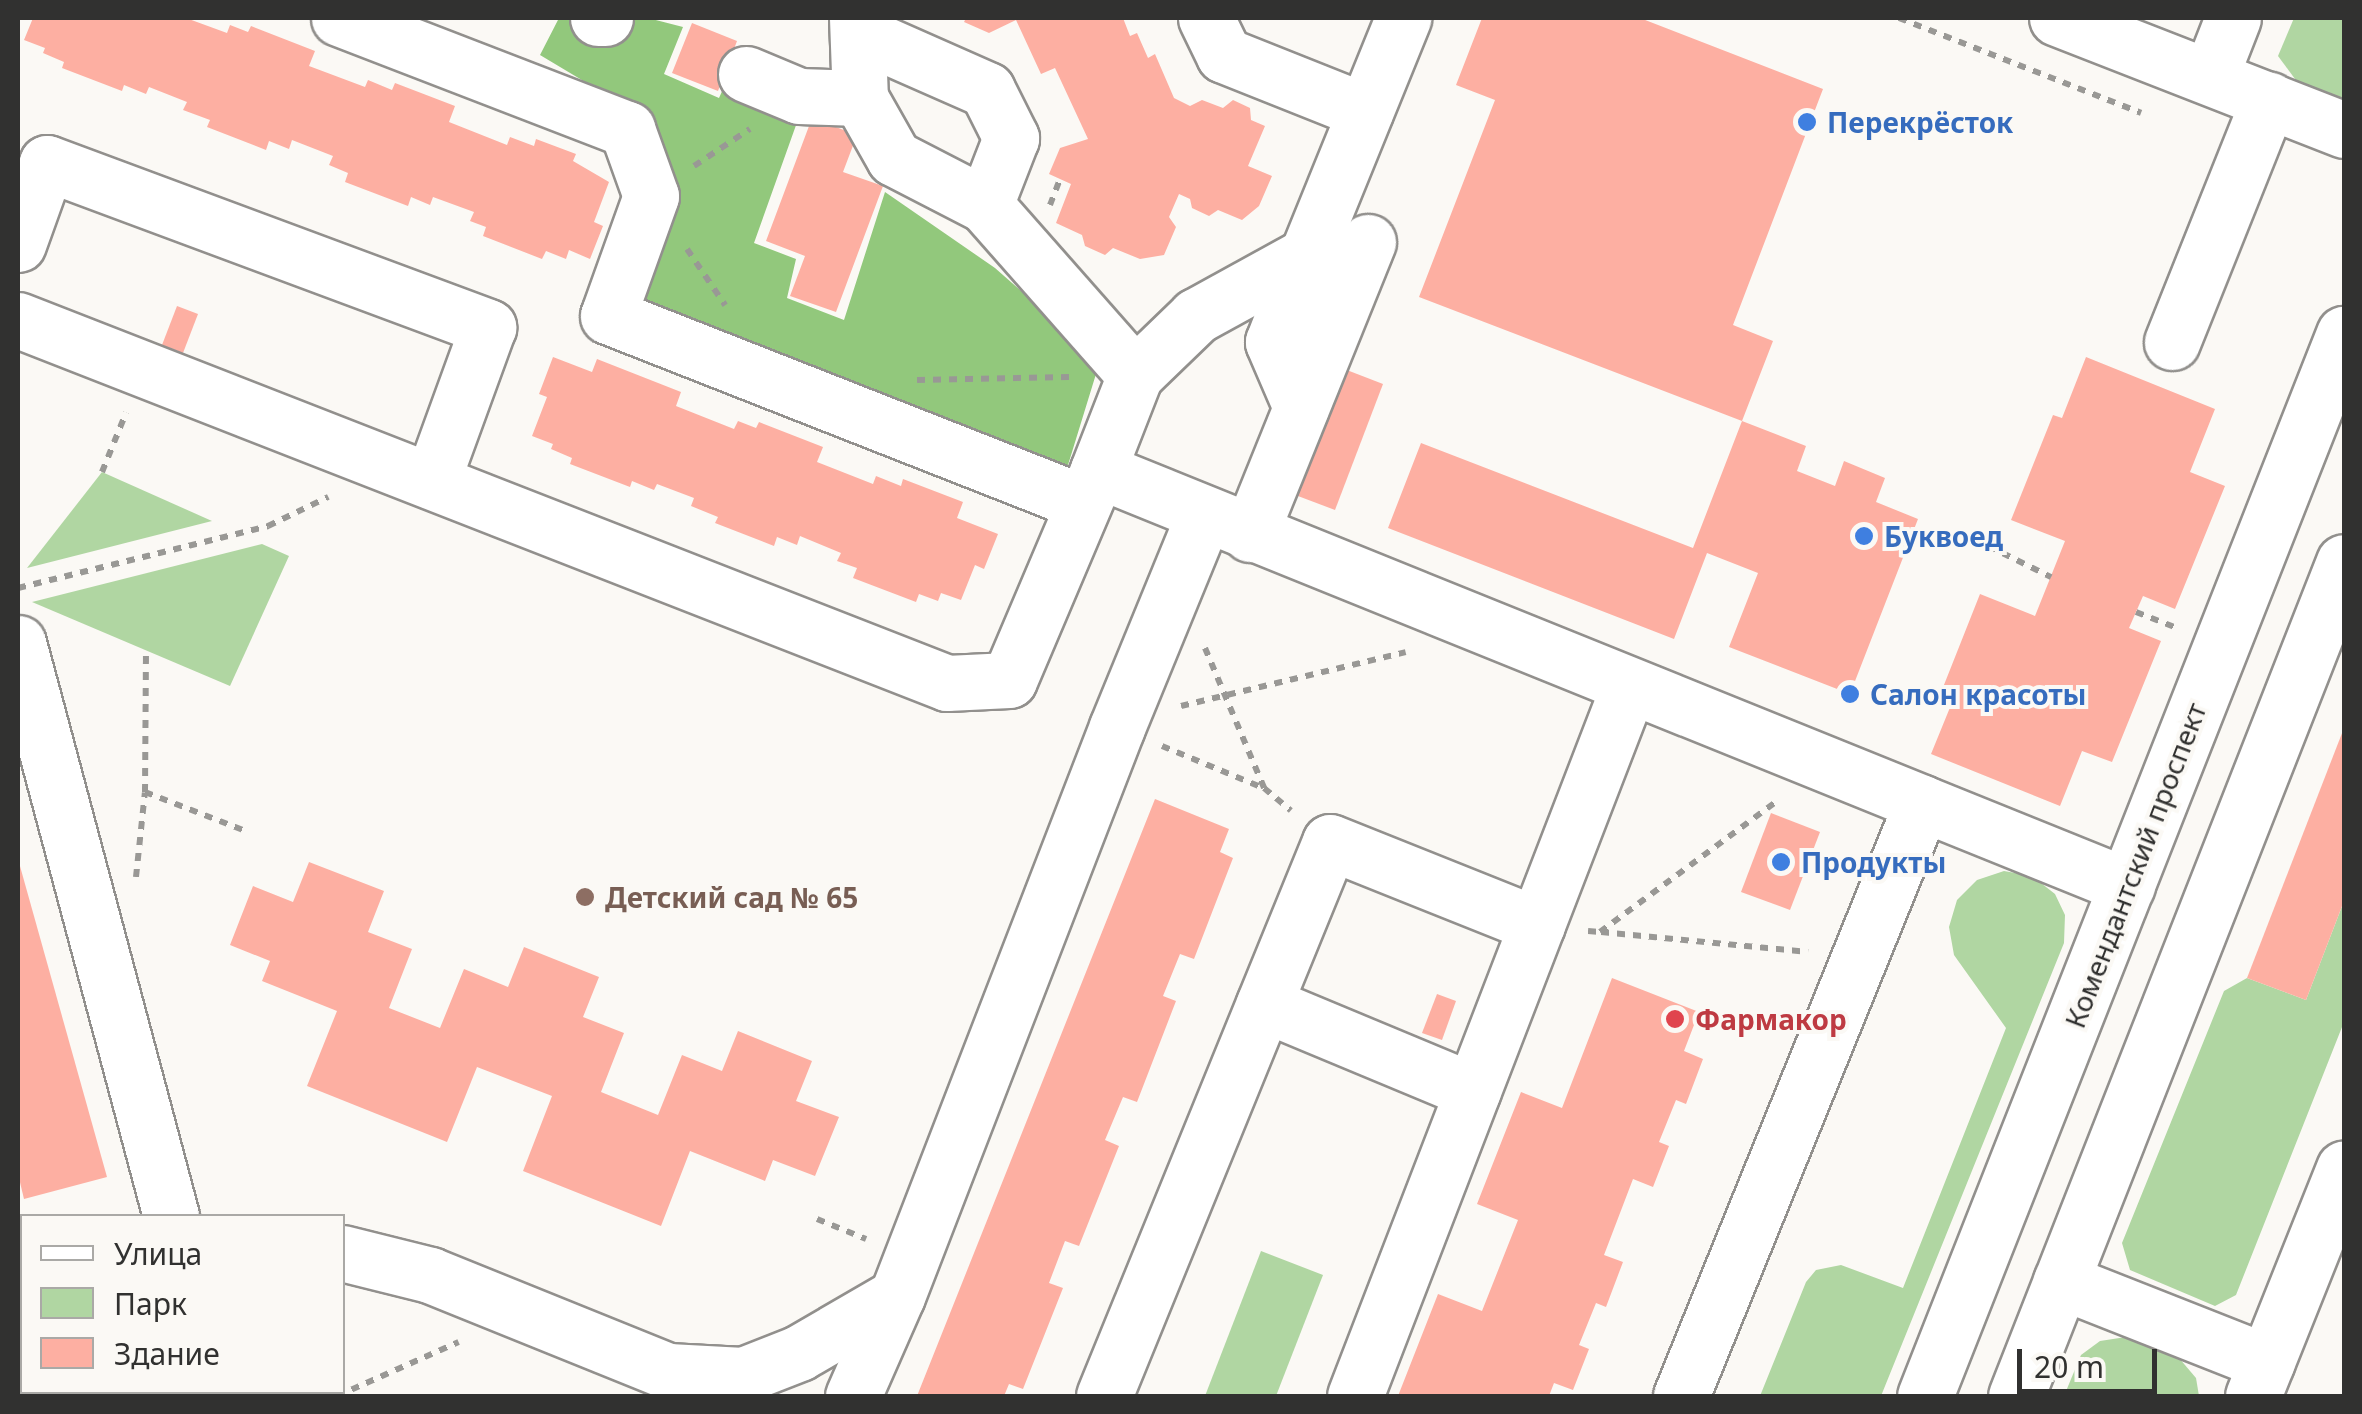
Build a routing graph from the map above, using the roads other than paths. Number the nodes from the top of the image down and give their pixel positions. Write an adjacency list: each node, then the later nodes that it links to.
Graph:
1 (339, 18): 23 (main road)
2 (1206, 18): 11 (main road)
3 (1403, 18): 11 (main road)
4 (2057, 18): 8 (main road)
5 (2233, 18): 8 (main road)
6 (858, 25): 9 (main road); 13 (main road)
7 (746, 74): 9 (main road)
8 (2210, 77): 10 (main road)
9 (860, 98): 13 (main road)
10 (2269, 100): 12 (main road); 19 (main road)
11 (1365, 111): 16 (main road)
12 (2344, 130)
13 (985, 205): 20 (main road)
14 (1368, 242): 21 (main road)
15 (18, 244): 22 (main road)
16 (1307, 255): 20 (main road); 21 (main road)
17 (18, 320): 22 (main road)
18 (2344, 334): 29 (main road, Комендантский проспект)
19 (2172, 342)
20 (1136, 376): 23 (main road)
21 (1302, 407): 24 (main road)
22 (412, 474): 23 (main road)
23 (1091, 487): 24 (main road)
24 (1227, 524): 27 (main road); 37 (main road)
25 (2344, 562): 36 (main road)
26 (18, 643): 34 (main road)
27 (1630, 686): 28 (main road); 30 (main road)
28 (1922, 803): 29 (main road); 42 (main road)
29 (2128, 886): 43 (main road, Комендантский проспект)
30 (1537, 925): 31 (main road); 32 (main road)
31 (1264, 1004): 32 (main road); 40 (main road)
32 (1473, 1091): 41 (main road)
33 (2344, 1168): 38 (main road)
34 (170, 1214)
35 (345, 1254): 37 (main road)
36 (2061, 1281): 38 (main road); 44 (main road)
37 (897, 1296): 39 (main road)
38 (2260, 1379)
39 (853, 1396)
40 (1104, 1396)
41 (1355, 1396)
42 (1682, 1396)
43 (1926, 1396)
44 (2016, 1396)

